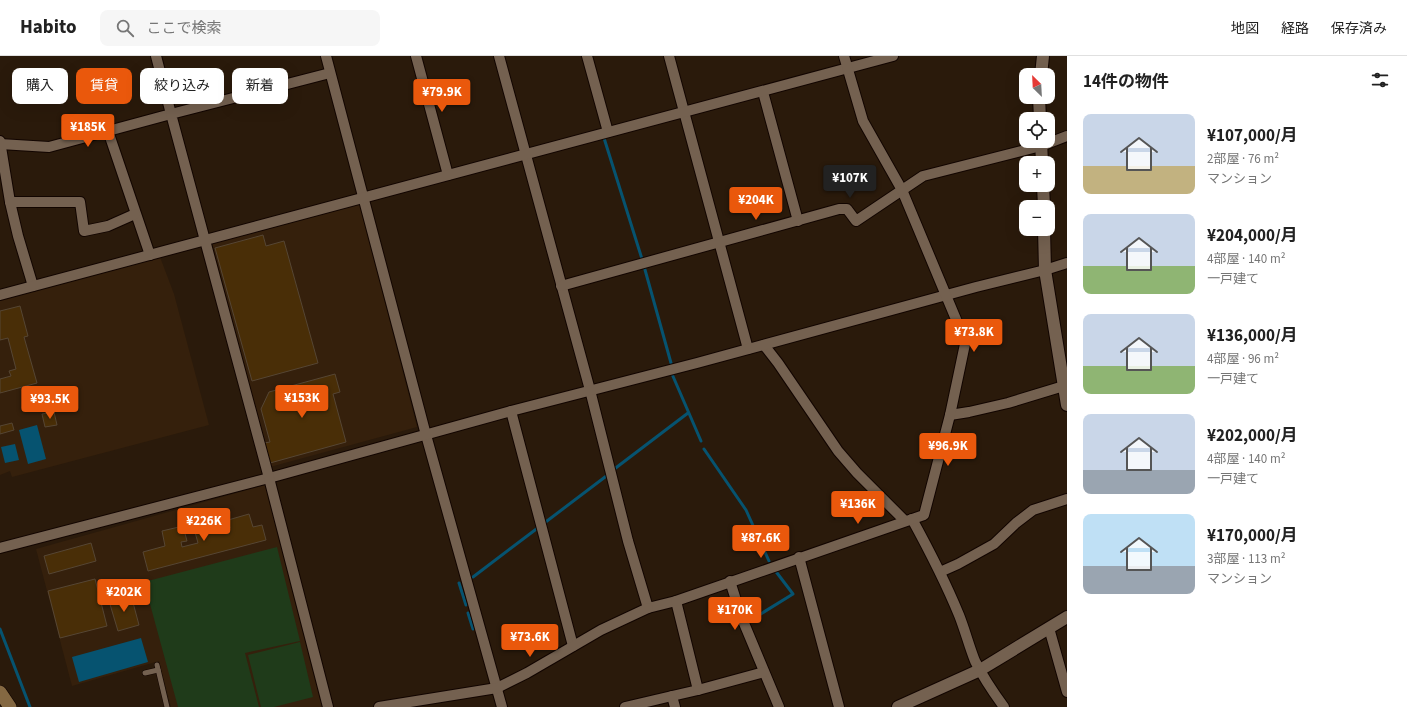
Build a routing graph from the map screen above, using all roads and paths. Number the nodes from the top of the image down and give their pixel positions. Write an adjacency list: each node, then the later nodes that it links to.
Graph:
1 (156, 56): 15 (street)
2 (326, 56): 12 (street)
3 (416, 56): 23 (street)
4 (499, 56): 22 (street)
5 (587, 56): 17 (street)
6 (669, 56): 14 (street)
7 (844, 56): 10 (street)
8 (893, 56): 10 (street)
9 (1043, 56): 11 (street)
10 (847, 68): 13 (street); 24 (street)
11 (1042, 68)
12 (330, 73): 15 (street); 25 (street)
13 (763, 92): 14 (street); 28 (street)
14 (684, 111): 17 (street); 31 (street)
15 (172, 114): 16 (street); 30 (street)
16 (108, 131): 20 (street); 27 (street)
17 (608, 132): 22 (street)
18 (1067, 136): 19 (street)
19 (1055, 139)
20 (0, 142): 26 (street)
21 (1023, 148): 24 (street)
22 (526, 154): 23 (street); 36 (street)
23 (448, 175): 25 (street)
24 (902, 190): 28 (street); 38 (street)
25 (364, 197): 30 (street); 46 (street)
26 (10, 202): 27 (street); 35 (street)
27 (135, 214): 32 (street)
28 (798, 221): 31 (street)
29 (1044, 236): 34 (street)
30 (206, 241): 32 (street); 47 (street)
31 (718, 242): 36 (street); 40 (street)
32 (150, 255): 35 (street)
33 (1067, 263): 34 (street)
34 (1045, 270): 38 (street); 41 (street)
35 (33, 286): 37 (street)
36 (561, 286): 42 (street)
37 (0, 295)
38 (946, 295): 39 (street); 45 (street)
39 (764, 344): 40 (street); 49 (street)
40 (748, 349): 42 (street)
41 (1066, 386): 43 (street); 45 (street)
42 (590, 390): 44 (street); 55 (street)
43 (1067, 405)
44 (511, 411): 46 (street); 58 (street)
45 (950, 414): 49 (street)
46 (426, 435): 47 (street); 62 (street)
47 (269, 478): 50 (street); 71 (street)
48 (1067, 500): 52 (street)
49 (909, 520): 51 (street); 52 (street)
50 (0, 548)
51 (799, 557): 53 (street); 77 (street)
52 (940, 572): 59 (street)
53 (730, 581): 54 (street); 60 (street)
54 (676, 601): 55 (street); 63 (street)
55 (648, 608): 58 (street)
56 (1067, 617): 57 (street)
57 (1049, 628): 59 (street); 65 (street)
58 (573, 646): 62 (street)
59 (980, 670): 68 (street); 78 (street)
60 (764, 672): 63 (street); 76 (street)
61 (145, 673): 70 (lane)
62 (497, 688): 67 (street); 73 (street)
63 (698, 690): 66 (street)
64 (0, 692): 69 (main road)
65 (1067, 692)
66 (672, 696): 74 (street); 75 (street)
67 (416, 704): 72 (street)
68 (905, 706)
69 (10, 707)
70 (167, 707)
71 (328, 707)
72 (379, 707)
73 (502, 707)
74 (625, 707)
75 (675, 707)
76 (779, 707)
77 (839, 707)
78 (1004, 707)

